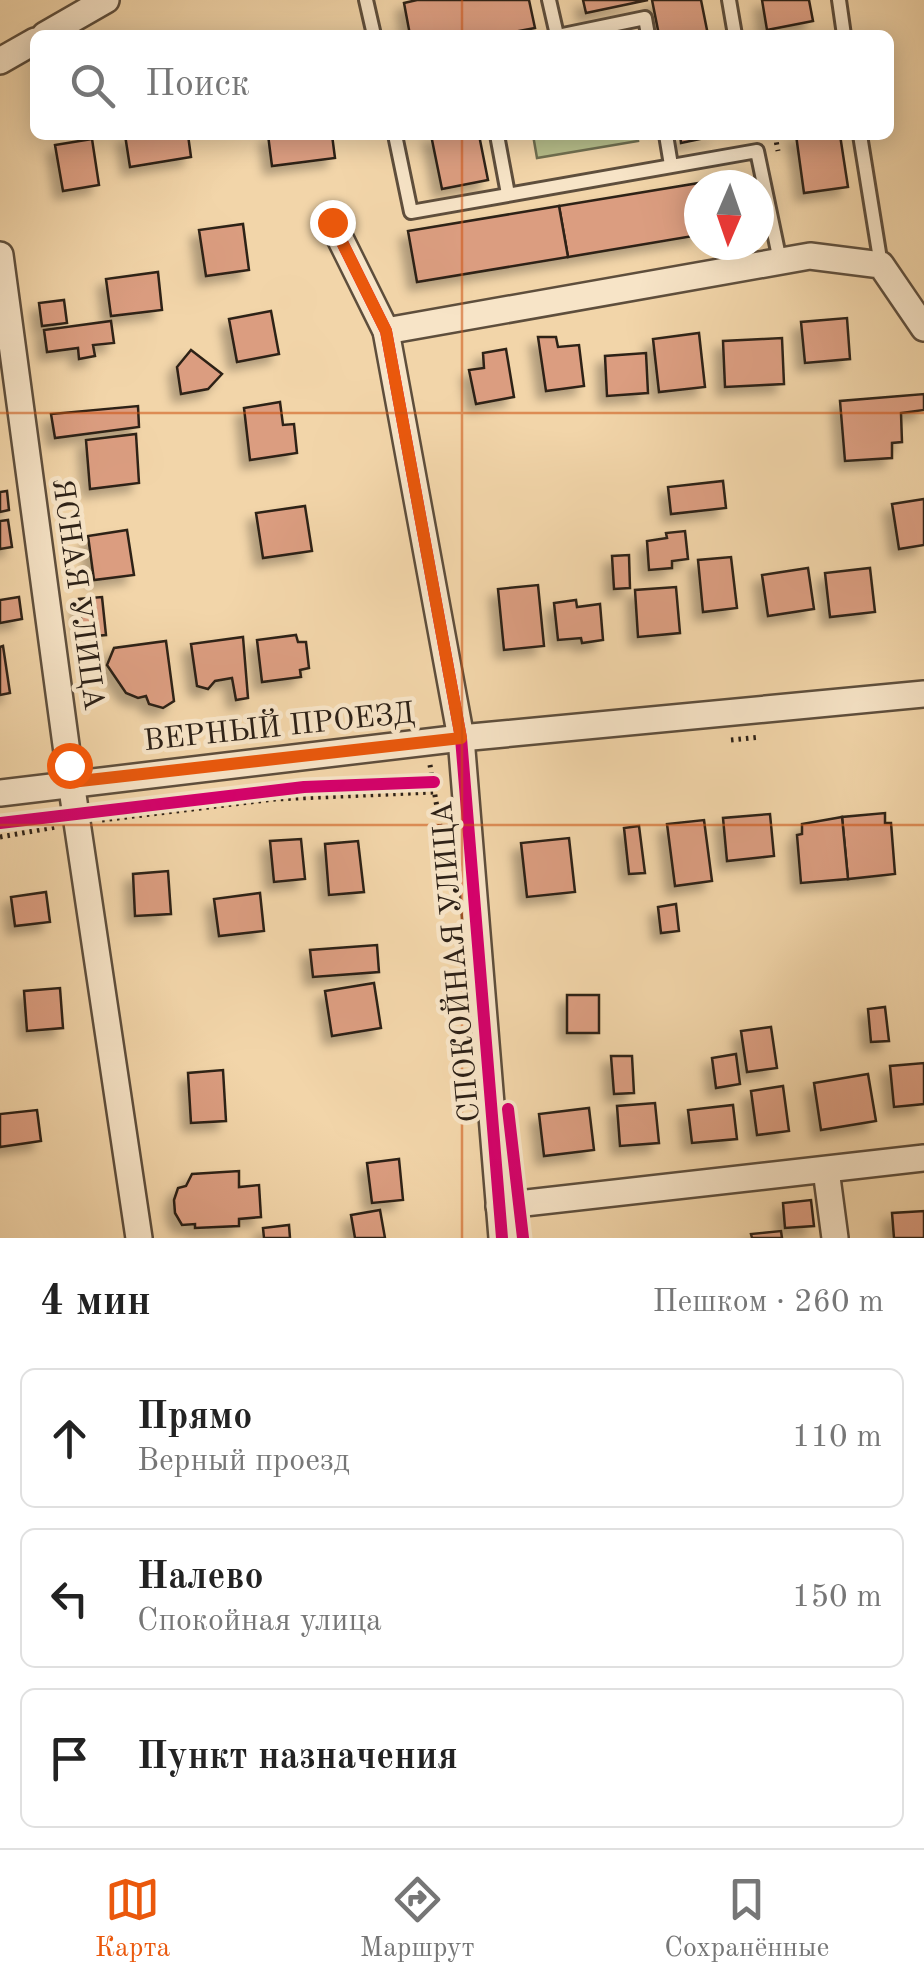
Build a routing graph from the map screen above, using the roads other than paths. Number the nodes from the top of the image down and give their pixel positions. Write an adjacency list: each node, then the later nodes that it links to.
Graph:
1 (106, 0): 6 (street)
2 (366, 0): 7 (lane)
3 (549, 0): 8 (lane)
4 (728, 0): 11 (lane)
5 (838, 0): 12 (lane)
6 (54, 30)
7 (373, 30)
8 (558, 30)
9 (585, 30): 10 (lane)
10 (647, 30)
11 (734, 30)
12 (843, 30)
13 (30, 44): 14 (street)
14 (0, 60)
15 (396, 140): 22 (lane)
16 (498, 140): 22 (lane)
17 (667, 140): 21 (lane)
18 (755, 140): 20 (lane)
19 (861, 140): 26 (lane)
20 (757, 151): 21 (lane); 25 (lane)
21 (671, 165): 22 (lane)
22 (508, 194)
23 (332, 222): 28 (street, СПОКОЙНАЯ УЛИЦА)
24 (0, 255): 31 (street, ЯСНАЯ УЛИЦА)
25 (780, 261): 26 (street); 28 (street)
26 (881, 265): 27 (street)
27 (924, 328)
28 (386, 331): 30 (street, СПОКОЙНАЯ УЛИЦА)
29 (924, 694): 30 (street, ВЕРНЫЙ ПРОЕЗД)
30 (461, 738): 31 (street, ВЕРНЫЙ ПРОЕЗД); 35 (street, СПОКОЙНАЯ УЛИЦА)
31 (71, 782): 32 (street, ВЕРНЫЙ ПРОЕЗД); 36 (street, ЯСНАЯ УЛИЦА)
32 (0, 792)
33 (924, 1158): 34 (street)
34 (826, 1170): 35 (street); 38 (street)
35 (500, 1206): 37 (street, СПОКОЙНАЯ УЛИЦА)
36 (139, 1238)
37 (502, 1238)
38 (835, 1238)

